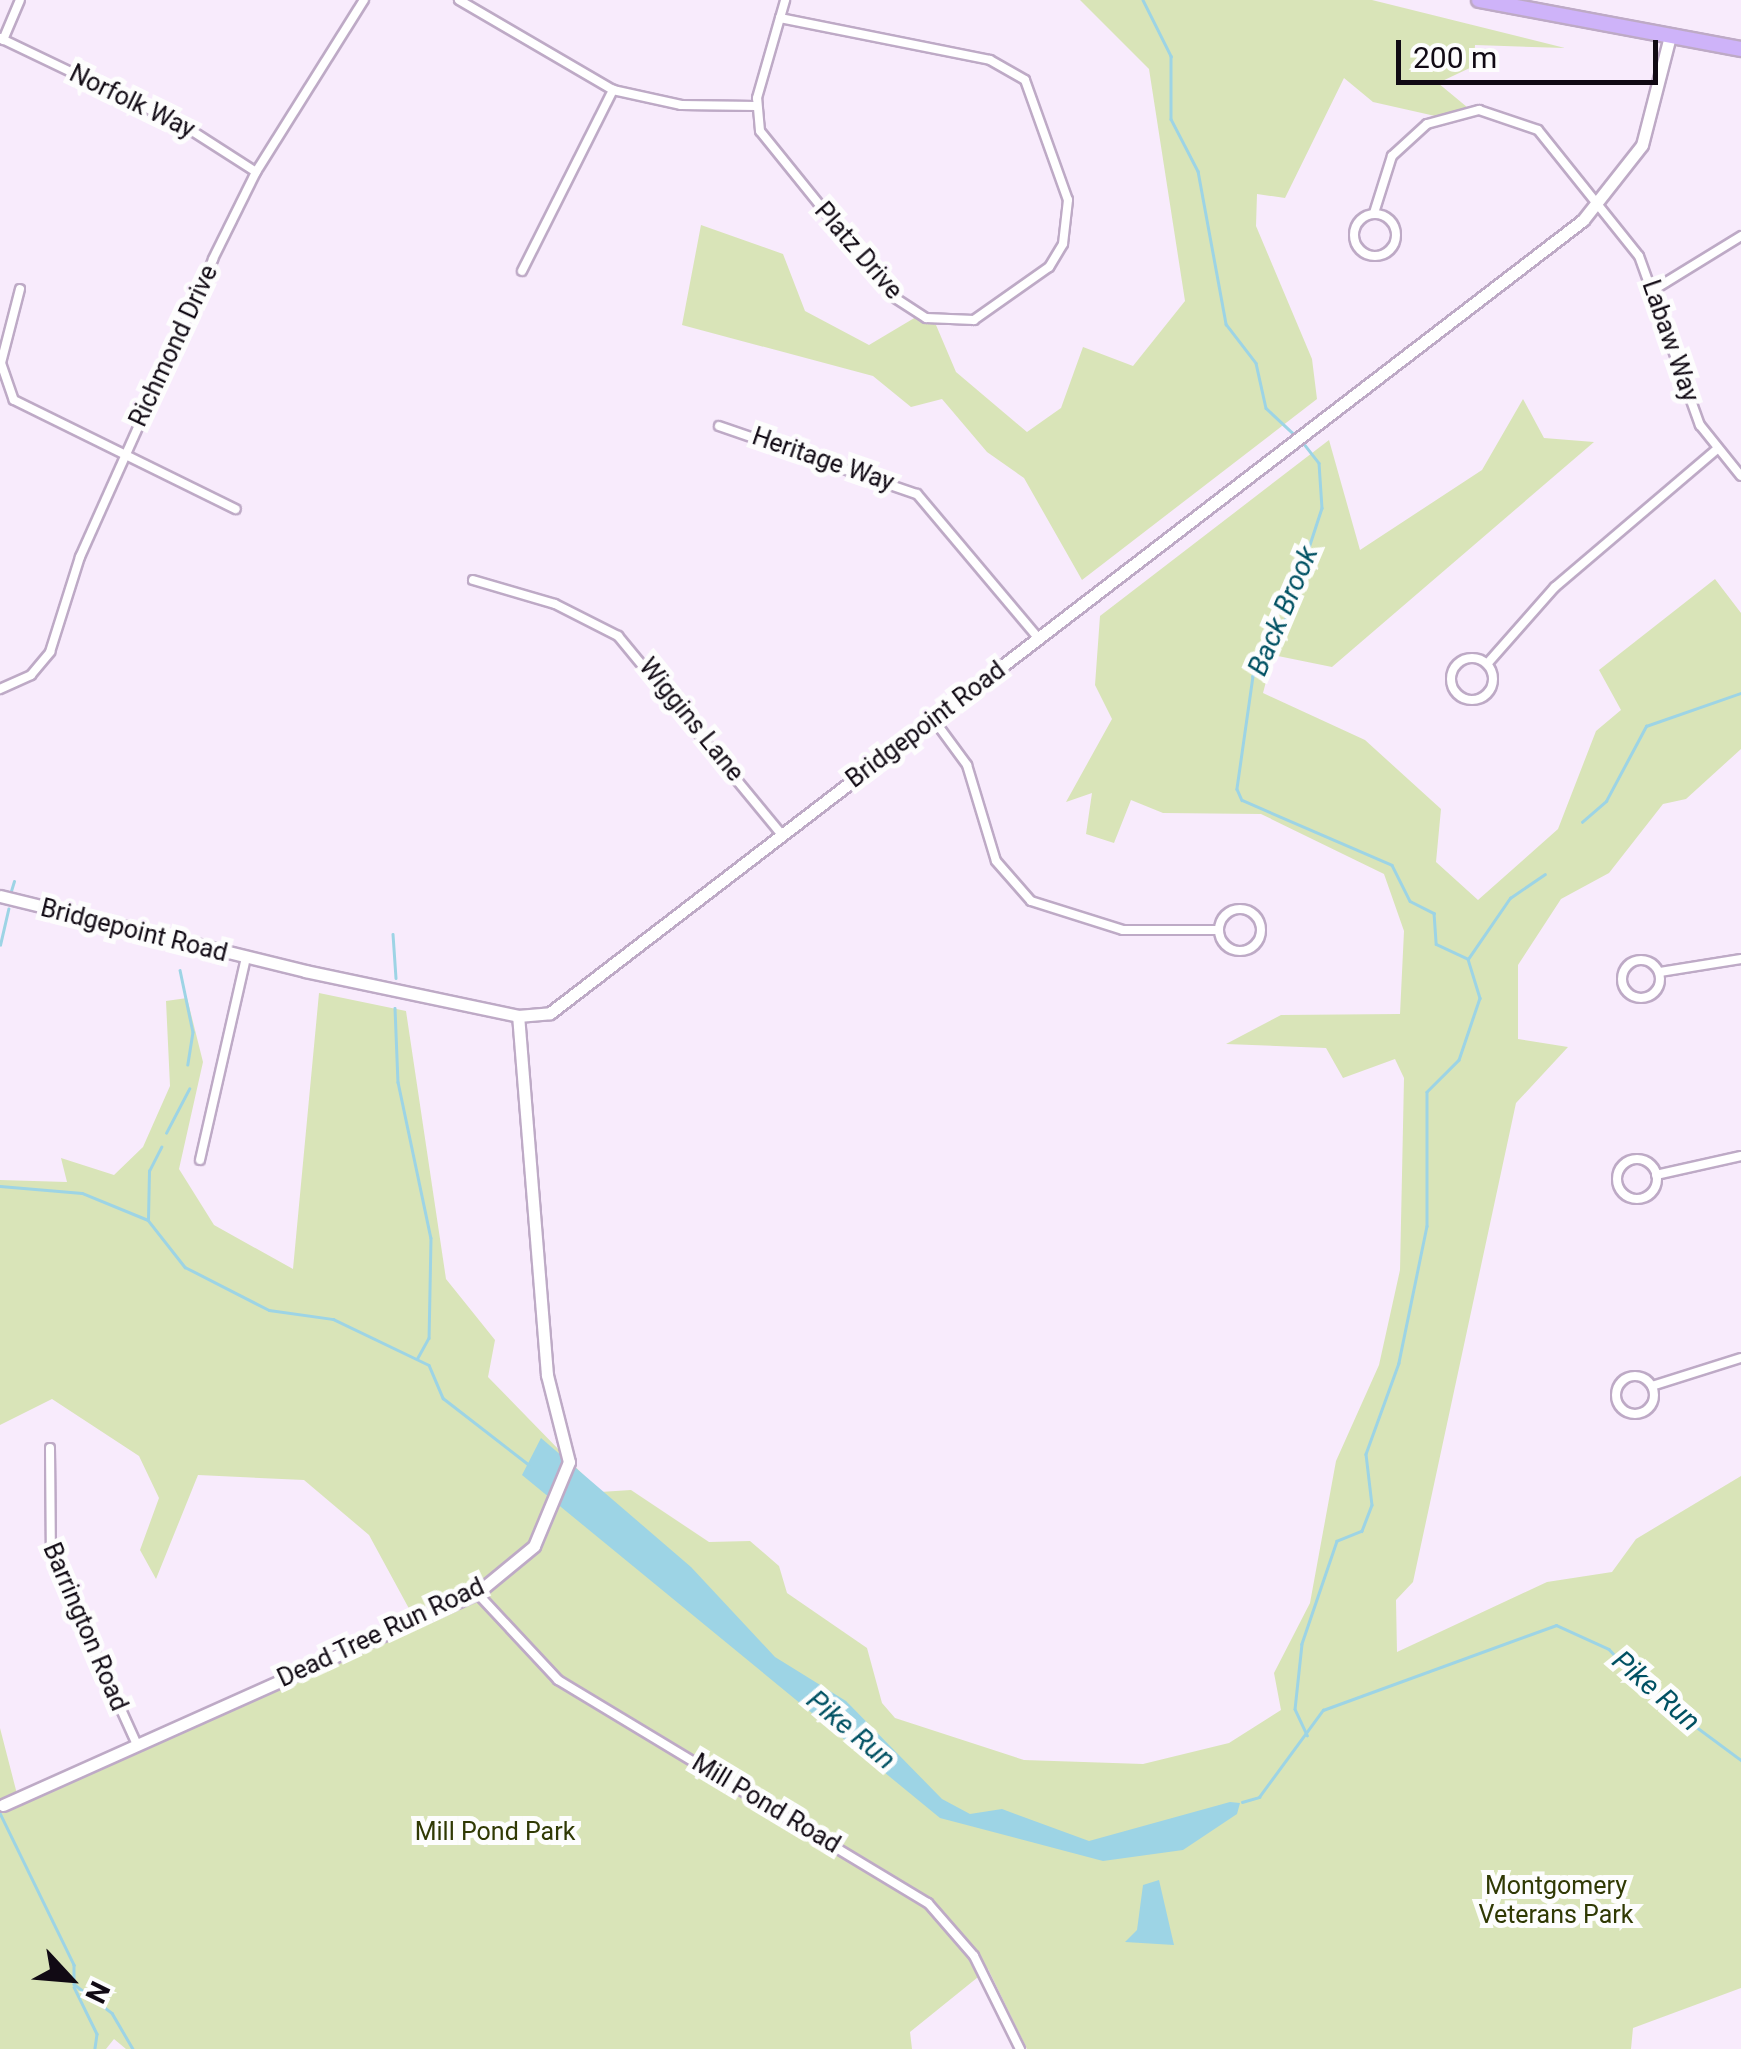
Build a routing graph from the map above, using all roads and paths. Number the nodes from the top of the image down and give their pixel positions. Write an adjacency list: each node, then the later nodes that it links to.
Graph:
1 (20, 0): 8 (street)
2 (364, 0): 12 (street, Richmond Drive)
3 (458, 0): 10 (street)
4 (785, 0): 6 (street)
5 (1478, 0): 7 (highway)
6 (780, 18): 11 (street); 11 (street, Platz Drive)
7 (1670, 36): 9 (highway); 13 (street, Bridgepoint Road)
8 (1, 39): 12 (street, Norfolk Way)
9 (1741, 49)
10 (613, 90): 11 (street); 16 (street)
11 (756, 106)
12 (256, 172): 21 (street, Richmond Drive)
13 (1601, 204): 14 (street, Labaw Way); 18 (street, Labaw Way); 25 (street, Bridgepoint Road)
14 (1374, 214): 14 (street, Labaw Way)
15 (1741, 236): 18 (street)
16 (522, 272)
17 (20, 289): 21 (street)
18 (1655, 290): 20 (street, Labaw Way)
19 (719, 426): 25 (street, Heritage Way)
20 (1716, 450): 22 (street, Labaw Way); 26 (street)
21 (123, 456): 23 (street); 27 (street, Richmond Drive)
22 (1741, 476)
23 (236, 509)
24 (473, 580): 29 (street, Wiggins Lane)
25 (1039, 639): 28 (street, Bridgepoint Road)
26 (1487, 664): 26 (street)
27 (0, 690)
28 (934, 720): 29 (street, Bridgepoint Road); 31 (street)
29 (783, 836): 35 (street, Bridgepoint Road)
30 (0, 896): 32 (street, Bridgepoint Road)
31 (1219, 930): 31 (street)
32 (246, 958): 35 (street, Bridgepoint Road); 37 (street)
33 (1741, 959): 34 (street)
34 (1660, 972): 34 (street)
35 (518, 1016): 42 (street, Dead Tree Run Road)
36 (1741, 1156): 38 (street)
37 (200, 1160)
38 (1656, 1174): 38 (street)
39 (1741, 1358): 40 (street)
40 (1652, 1386): 40 (street)
41 (50, 1448): 43 (street, Barrington Road)
42 (476, 1593): 43 (street, Dead Tree Run Road); 45 (street, Mill Pond Road)
43 (137, 1744): 44 (street, Dead Tree Run Road)
44 (2, 1805)
45 (1020, 2049)

